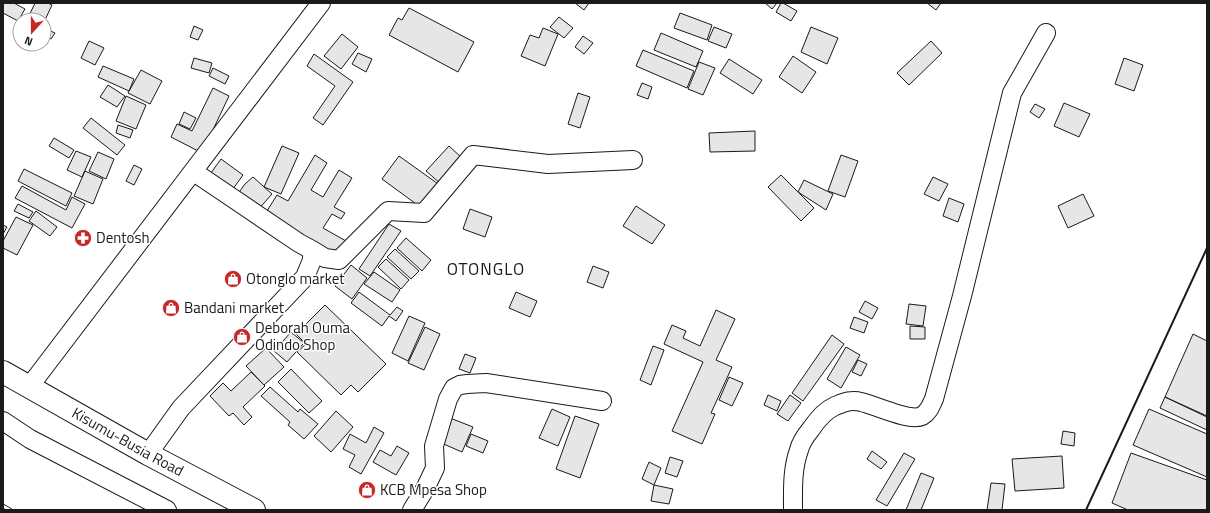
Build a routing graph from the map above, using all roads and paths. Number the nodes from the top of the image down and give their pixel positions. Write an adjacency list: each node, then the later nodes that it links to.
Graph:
1 (321, 3): 4 (street)
2 (1046, 32): 14 (street)
3 (633, 160): 5 (street)
4 (194, 172): 5 (street); 7 (street)
5 (312, 250): 10 (street)
6 (3, 372): 7 (highway, Kisumu-Busia Road)
7 (28, 387): 10 (highway, Kisumu-Busia Road)
8 (602, 402): 13 (street)
9 (3, 421): 11 (street)
10 (148, 454): 12 (highway, Kisumu-Busia Road)
11 (167, 510)
12 (254, 510)
13 (412, 510)
14 (793, 510)

